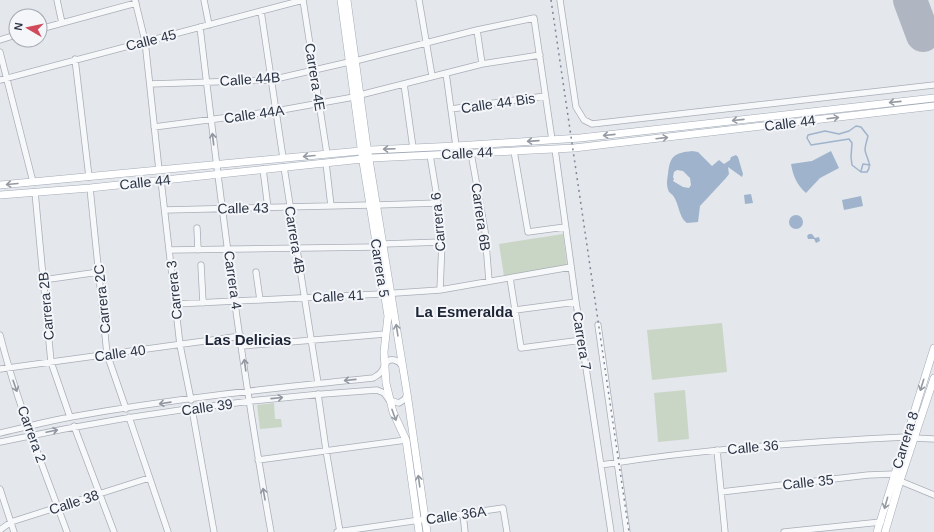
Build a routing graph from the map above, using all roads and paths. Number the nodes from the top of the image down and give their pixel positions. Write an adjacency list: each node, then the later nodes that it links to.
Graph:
1 (57, 0): 10 (street)
2 (204, 0): 11 (street)
3 (303, 0): 9 (street, Calle 45); 22 (street, Carrera 4E)
4 (341, 0): 20 (main road, Carrera 5)
5 (347, 0): 20 (main road, Carrera 5)
6 (419, 0): 16 (street)
7 (560, 0): 31 (street)
8 (135, 2): 10 (street); 15 (street)
9 (261, 11): 11 (street, Calle 45); 27 (street)
10 (62, 23): 12 (street)
11 (209, 25): 13 (street, Calle 45)
12 (48, 27)
13 (200, 27): 15 (street, Calle 45); 28 (street, Carrera 4)
14 (477, 30): 16 (street, Calle 44B); 18 (street, Calle 44B); 21 (street)
15 (145, 41): 19 (street, Calle 45); 29 (street)
16 (427, 42): 20 (street, Calle 44B); 24 (street)
17 (0, 52): 25 (street)
18 (540, 55): 21 (street, Calle 44A); 33 (street)
19 (75, 59): 25 (street, Calle 45); 58 (street)
20 (352, 62): 22 (street, Calle 44B); 32 (main road, Carrera 5)
21 (482, 64): 23 (street, Calle 44A)
22 (314, 70): 27 (street, Calle 44B); 35 (street, Carrera 4E)
23 (446, 73): 24 (street, Calle 44A); 37 (street)
24 (432, 76): 30 (street, Calle 44A)
25 (7, 78): 26 (street, Calle 45); 61 (street)
26 (0, 80)
27 (271, 80): 28 (street, Calle 44B); 38 (street)
28 (206, 82): 29 (street, Calle 44B); 39 (street, Carrera 4)
29 (150, 84): 40 (street)
30 (404, 84): 32 (street, Calle 44A); 43 (street)
31 (934, 85)
32 (357, 96): 35 (street, Calle 44A); 45 (main road, Carrera 5)
33 (546, 96): 37 (street, Calle 44 Bis); 41 (street)
34 (934, 98): 41 (main road, Calle 44, one-way to 41)
35 (319, 103): 38 (street, Calle 44A); 48 (street, Carrera 4E)
36 (934, 106): 44 (main road, Calle 44, one-way to 36)
37 (452, 109): 42 (street)
38 (276, 111): 39 (street, Calle 44A); 50 (street)
39 (210, 120): 40 (street, Calle 44A); 53 (street, Carrera 4, one-way to 39)
40 (154, 127): 56 (street)
41 (552, 140): 42 (main road, Calle 44, one-way to 42)
42 (456, 146): 43 (main road, Calle 44)
43 (413, 148): 45 (main road, Calle 44, one-way to 45)
44 (555, 149): 46 (main road, Calle 44); 74 (street, Carrera 7)
45 (364, 150): 48 (main road, Calle 44); 51 (main road, Carrera 5)
46 (514, 151): 47 (main road, Calle 44); 74 (street)
47 (472, 153): 49 (main road, Calle 44); 88 (street, Carrera 6B)
48 (327, 154): 50 (main road, Calle 44, one-way to 50)
49 (430, 155): 51 (main road, Calle 44); 67 (street, Carrera 6)
50 (283, 158): 53 (main road, Calle 44)
51 (366, 159): 52 (main road, Calle 44); 68 (main road, Carrera 5)
52 (326, 163): 54 (main road, Calle 44); 69 (street)
53 (216, 165): 56 (main road, Calle 44); 57 (street, Carrera 4)
54 (284, 167): 55 (main road, Calle 44); 70 (street, Carrera 4B)
55 (263, 169): 57 (main road, Calle 44); 72 (street)
56 (159, 170): 58 (main road, Calle 44)
57 (217, 174): 60 (main road, Calle 44); 71 (street, Carrera 4)
58 (89, 177): 59 (main road, Calle 44)
59 (58, 180): 61 (main road, Calle 44); 64 (main road)
60 (161, 180): 63 (main road, Calle 44); 73 (street, Carrera 3)
61 (33, 182): 62 (main road, Calle 44, one-way to 62)
62 (0, 185)
63 (90, 188): 64 (main road, Calle 44); 84 (street, Carrera 2C)
64 (59, 190): 65 (main road, Calle 44)
65 (35, 192): 66 (main road, Calle 44); 87 (street, Carrera 2B)
66 (0, 195)
67 (438, 203): 68 (street, Calle 43); 76 (street, Carrera 6)
68 (373, 205): 69 (street, Calle 43); 77 (main road, Carrera 5)
69 (331, 206): 70 (street, Calle 43)
70 (290, 207): 72 (street, Calle 43); 78 (street, Carrera 4B)
71 (222, 208): 72 (street, Calle 43); 73 (street, Calle 43); 79 (street, Carrera 4)
72 (268, 208)
73 (165, 210): 80 (street, Carrera 3)
74 (565, 227): 83 (street, Carrera 7)
75 (197, 228): 81 (street)
76 (442, 242): 77 (street); 89 (street, Carrera 6)
77 (380, 245): 78 (street); 90 (main road, Carrera 5)
78 (297, 248): 79 (street); 91 (street, Carrera 4B)
79 (228, 249): 81 (street); 93 (street, Carrera 4)
80 (169, 250): 81 (street); 96 (street, Carrera 3)
81 (198, 250)
82 (201, 265): 95 (street)
83 (571, 267): 86 (street, Calle 41); 94 (street, Carrera 7)
84 (99, 272): 87 (street); 107 (street, Carrera 2C)
85 (256, 272): 92 (street)
86 (510, 278): 88 (street, Calle 41); 97 (street)
87 (44, 280): 108 (street, Carrera 2B)
88 (489, 281): 89 (street, Calle 41)
89 (440, 290): 90 (street, Calle 41)
90 (388, 294): 91 (street, Calle 41); 99 (main road, Carrera 5); 109 (main road, Carrera 5, one-way to 90)
91 (304, 298): 92 (street, Calle 41); 103 (street, Carrera 4B)
92 (260, 300): 93 (street, Calle 41)
93 (236, 301): 95 (street, Calle 41); 101 (street, Carrera 4)
94 (576, 302): 97 (street); 102 (street, Carrera 7)
95 (203, 303): 96 (street, Calle 41)
96 (175, 304): 104 (street, Carrera 3)
97 (515, 310): 102 (street)
98 (598, 325): 137 (street)
99 (385, 334): 103 (street); 111 (main road, Carrera 5)
100 (0, 335): 110 (street, Carrera 2)
101 (241, 336): 104 (street, Calle 40); 105 (street, Carrera 4)
102 (582, 340): 138 (street, Carrera 7)
103 (311, 341): 105 (street); 114 (street, Carrera 4B)
104 (180, 345): 107 (street, Calle 40); 119 (street, Carrera 3)
105 (242, 346): 116 (street, Carrera 4, one-way to 105)
106 (934, 348): 130 (main road, Carrera 8, one-way to 130)
107 (107, 354): 108 (street, Calle 40); 122 (street, Carrera 2C)
108 (51, 362): 110 (street, Calle 40); 124 (street, Carrera 2B)
109 (402, 367): 111 (street, Calle 39); 117 (main road, Carrera 5)
110 (8, 368): 112 (street, Calle 40); 126 (street, Carrera 2, one-way to 126)
111 (384, 368): 114 (street, Calle 39, one-way to 114); 120 (main road, Carrera 5)
112 (0, 369)
113 (934, 378): 115 (main road, Carrera 8)
114 (318, 383): 116 (street, Calle 39)
115 (933, 387): 130 (main road, Carrera 8)
116 (249, 392): 119 (street, Calle 39); 121 (street, Carrera 4)
117 (407, 393): 120 (street); 148 (main road, Carrera 5, one-way to 117)
118 (318, 394): 120 (street, Calle 39); 121 (street, Calle 39, one-way to 118); 134 (street)
119 (191, 400): 122 (street, Calle 39, one-way to 122)
120 (389, 400): 132 (main road, Carrera 5, one-way to 132)
121 (250, 401): 123 (street, Calle 39); 136 (street, Carrera 4)
122 (126, 408): 124 (street, Calle 39)
123 (192, 409): 125 (street, Calle 39); 157 (street)
124 (70, 417): 126 (street, Calle 39)
125 (129, 417): 127 (street, Calle 39); 140 (street)
126 (28, 426): 128 (street, Calle 39); 129 (street, Carrera 2)
127 (74, 426): 129 (street, Calle 39, one-way to 127); 144 (street)
128 (0, 433)
129 (31, 435): 133 (street, Calle 39); 146 (street, Carrera 2)
130 (910, 438): 131 (street, Calle 36); 135 (street, Calle 36); 139 (main road, Carrera 8); 141 (main road, Carrera 8)
131 (934, 439)
132 (406, 440): 134 (street); 148 (main road, Carrera 5)
133 (0, 442)
134 (326, 450): 136 (street); 159 (street)
135 (717, 450): 137 (street, Calle 36); 143 (street)
136 (258, 460): 158 (street, Carrera 4, one-way to 136)
137 (617, 462): 138 (street, Calle 36); 166 (street)
138 (601, 465): 165 (street, Carrera 7)
139 (894, 474): 143 (street, Calle 35); 150 (main road, Carrera 8, one-way to 150)
140 (149, 478): 144 (street, Calle 38); 156 (street)
141 (900, 481): 145 (street); 170 (main road, Carrera 8)
142 (0, 489): 149 (street)
143 (721, 492): 167 (street)
144 (100, 494): 146 (street, Calle 38); 155 (street)
145 (934, 494)
146 (58, 507): 149 (street, Calle 38); 154 (street, Carrera 2)
147 (463, 514): 148 (street, Calle 36A); 163 (street); 164 (street, Calle 36A)
148 (421, 520): 151 (street, Calle 36A); 161 (main road, Carrera 5); 162 (main road, Carrera 5)
149 (11, 522): 152 (street, Calle 38); 153 (street)
150 (881, 522): 168 (street); 169 (main road, Carrera 8)
151 (382, 525): 159 (street, Calle 36A); 160 (street)
152 (0, 530)
153 (14, 532)
154 (67, 532)
155 (114, 532)
156 (168, 532)
157 (214, 532)
158 (271, 532)
159 (339, 532)
160 (383, 532)
161 (419, 532)
162 (427, 532)
163 (466, 532)
164 (507, 532)
165 (611, 532)
166 (627, 532)
167 (725, 532)
168 (784, 532)
169 (878, 532)
170 (885, 532)

